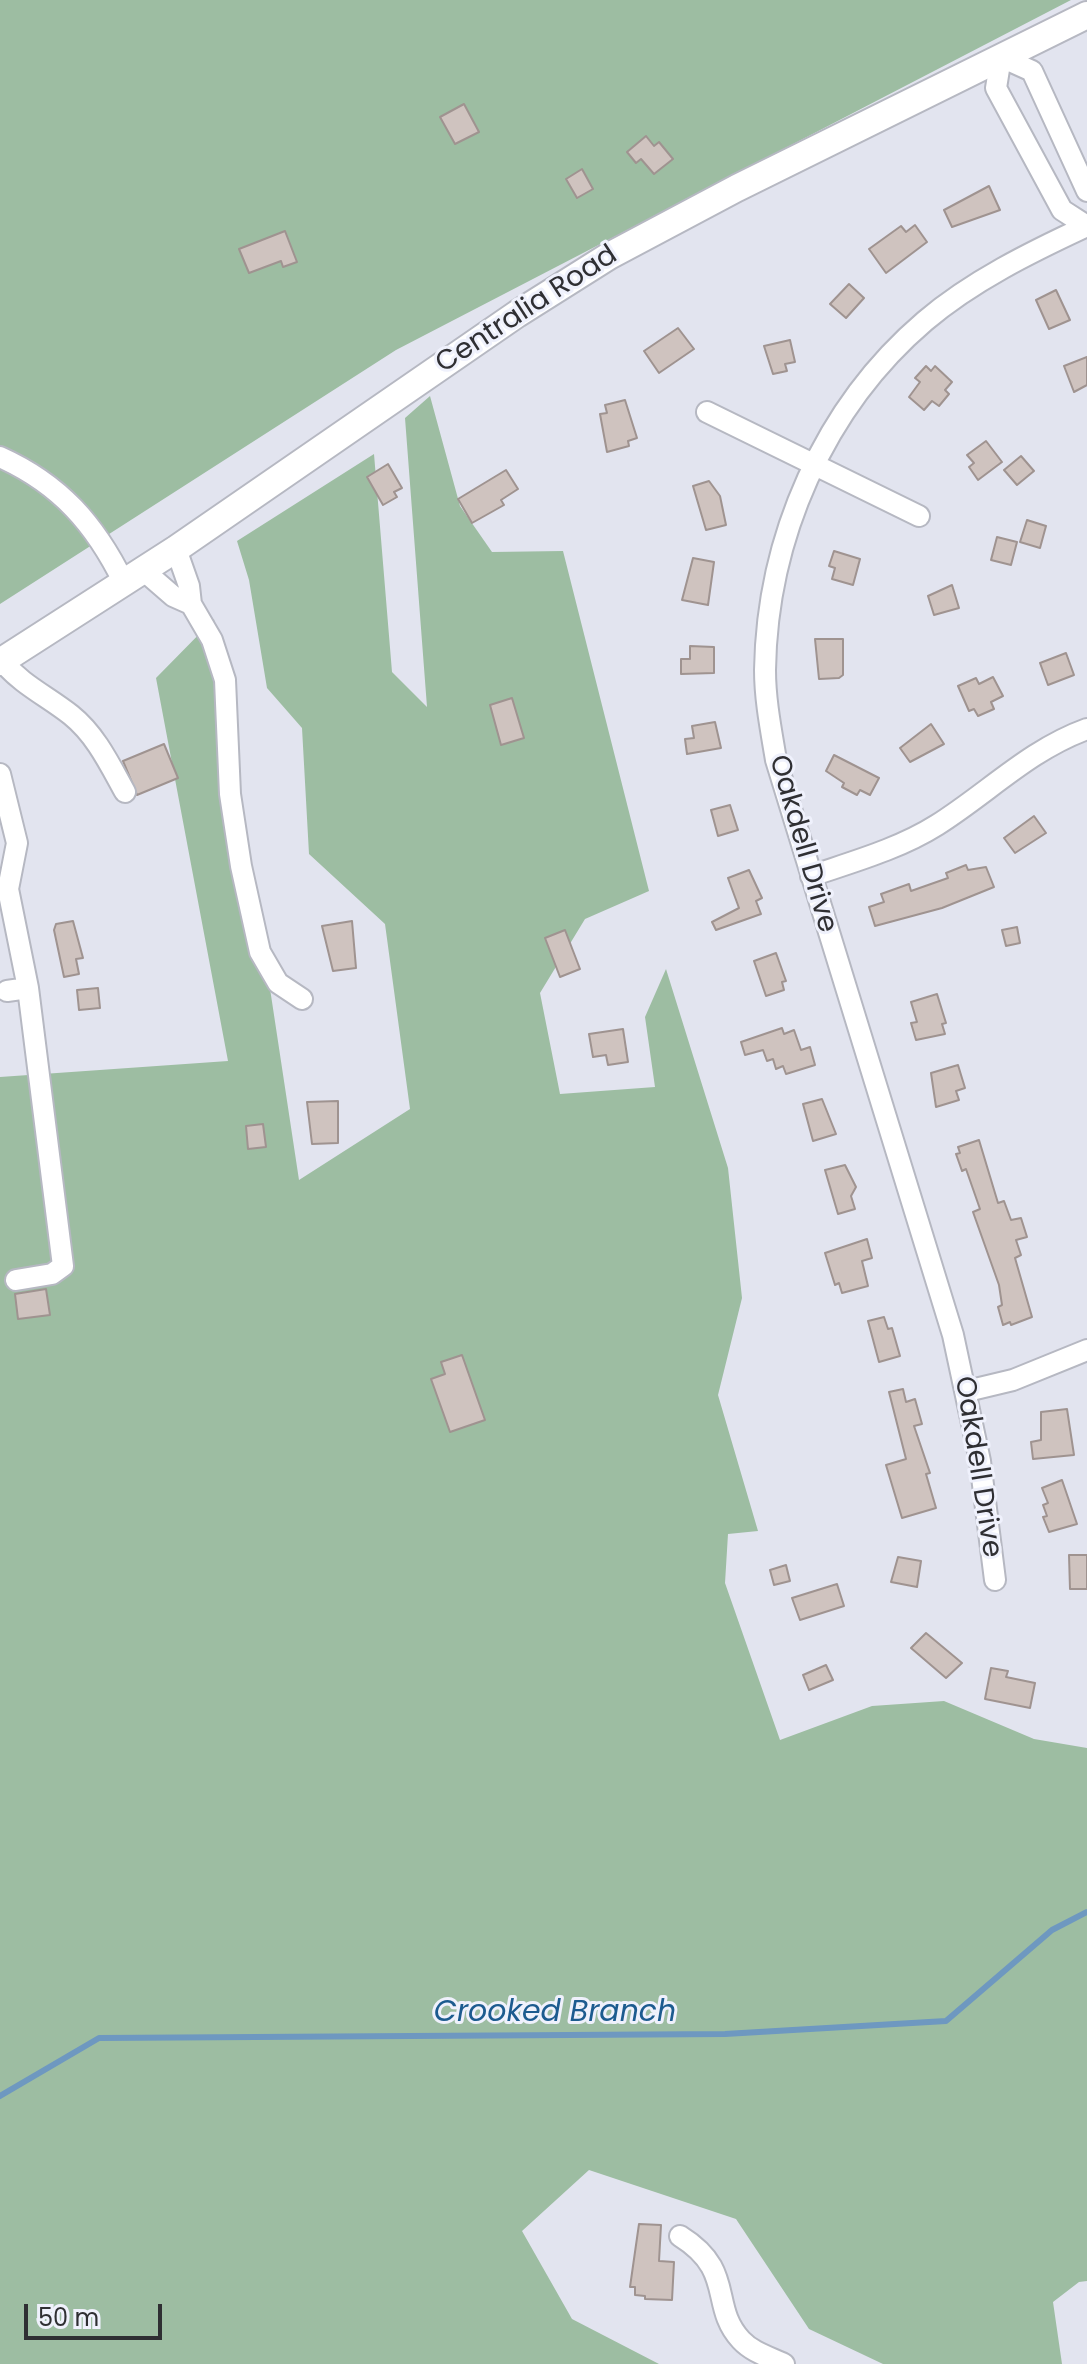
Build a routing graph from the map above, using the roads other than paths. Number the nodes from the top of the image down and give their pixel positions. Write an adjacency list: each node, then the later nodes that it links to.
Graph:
1 (1087, 15): 2 (main road, Centralia Road)
2 (1001, 57): 3 (street); 4 (street); 9 (main road, Centralia Road)
3 (1087, 191)
4 (1087, 226): 7 (street, Oakdell Drive)
5 (707, 412): 7 (street)
6 (0, 457): 10 (street)
7 (815, 465): 8 (street); 16 (street, Oakdell Drive)
8 (919, 516)
9 (176, 549): 10 (main road, Centralia Road); 11 (street)
10 (134, 577): 11 (street); 12 (main road, Centralia Road)
11 (191, 604): 19 (street)
12 (1, 662): 15 (street)
13 (1087, 729): 16 (street)
14 (0, 774): 17 (street)
15 (125, 792)
16 (811, 876): 22 (street, Oakdell Drive)
17 (28, 988): 18 (street); 20 (street)
18 (7, 991)
19 (302, 999)
20 (16, 1280)
21 (1087, 1350): 22 (street)
22 (967, 1391): 23 (street, Oakdell Drive)
23 (995, 1580)
24 (680, 2236): 25 (street)
25 (784, 2364)

